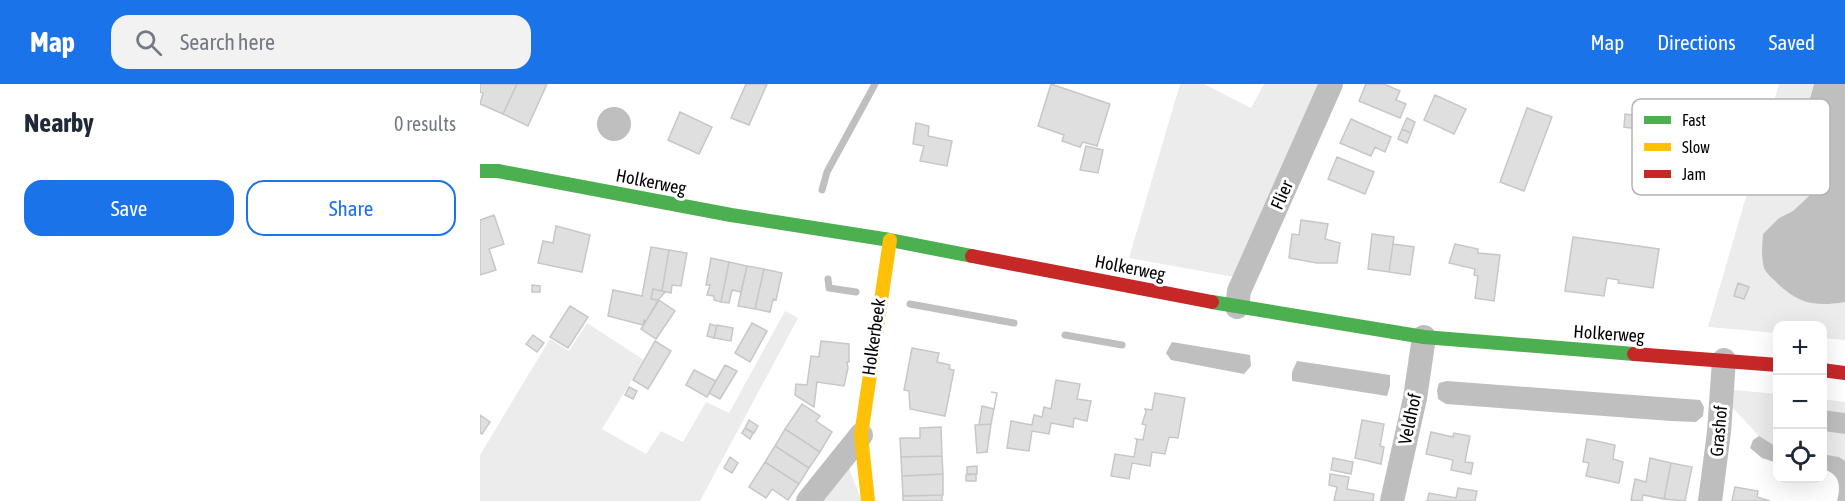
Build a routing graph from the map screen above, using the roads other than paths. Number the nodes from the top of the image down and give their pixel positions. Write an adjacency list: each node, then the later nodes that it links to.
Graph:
1 (1331, 84): 4 (street, Flier)
2 (480, 171): 3 (street, Holkerweg)
3 (890, 240): 4 (street, Holkerweg); 10 (street, Holkerbeek)
4 (1237, 307): 5 (street, Holkerweg)
5 (1424, 337): 6 (street, Holkerweg); 13 (street, Veldhof)
6 (1724, 360): 7 (street, Holkerweg); 14 (street, Grashof)
7 (1773, 365)
8 (1827, 371): 9 (street)
9 (1845, 373)
10 (861, 435): 11 (street); 12 (street, Holkerbeek)
11 (808, 501)
12 (868, 501)
13 (1392, 501)
14 (1710, 501)

